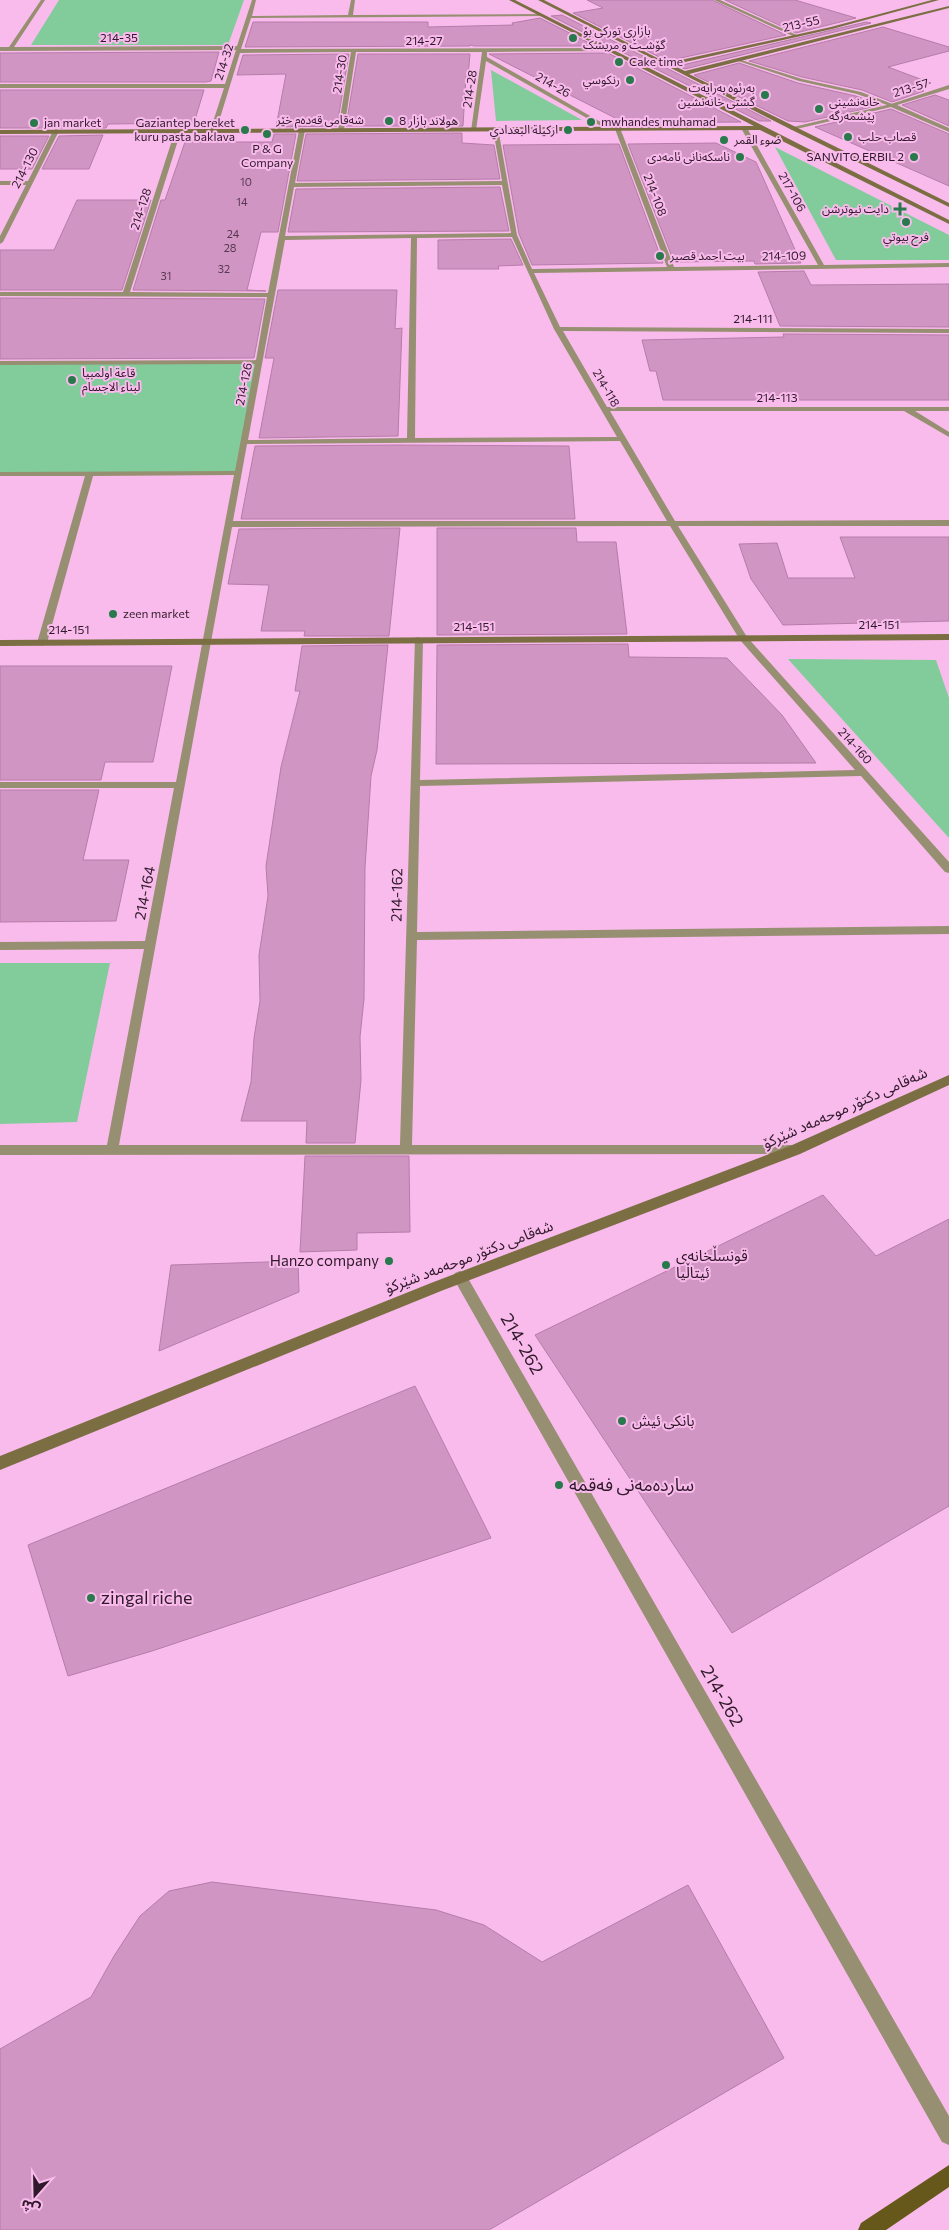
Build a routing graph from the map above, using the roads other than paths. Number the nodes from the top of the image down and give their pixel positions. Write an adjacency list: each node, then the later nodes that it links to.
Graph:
1 (43, 0): 14 (street)
2 (254, 0): 11 (street, 214-32)
3 (353, 0): 10 (street)
4 (511, 0): 9 (street)
5 (540, 0): 20 (street)
6 (716, 0): 12 (street)
7 (937, 0): 12 (street, 213-55)
8 (949, 8): 19 (street, 213-55)
9 (541, 15): 10 (street); 17 (street)
10 (350, 16): 11 (street)
11 (249, 17): 15 (street, 214-32)
12 (797, 36): 20 (street, 213-55)
13 (0, 48): 14 (street, 214-35)
14 (10, 49): 15 (street, 214-35)
15 (238, 49): 16 (street, 214-27); 23 (street, 214-32)
16 (354, 50): 18 (street, 214-27); 32 (street, 214-30)
17 (610, 50): 18 (street, 214-27); 27 (street)
18 (485, 54): 29 (street, 214-26); 33 (street, 214-28)
19 (740, 60): 21 (street, 213-55); 25 (street)
20 (668, 64): 21 (street)
21 (685, 73): 28 (street)
22 (0, 86): 23 (street)
23 (227, 86): 37 (street, 214-32)
24 (949, 87): 25 (street, 213-57)
25 (892, 105): 28 (street, 213-57); 35 (street)
26 (744, 128): 27 (street, شەقامی قەدەم خێر); 30 (street, شەقامی قەدەم خێر); 51 (street, 217-106)
27 (761, 128): 45 (street)
28 (792, 128): 44 (street)
29 (610, 129): 30 (street, شەقامی قەدەم خێر); 34 (street, شەقامی قەدەم خێر)
30 (618, 129): 52 (street, 214-108)
31 (302, 130): 32 (street, شەقامی قەدەم خێر); 37 (street, شەقامی قەدەم خێر); 43 (street, 214-126)
32 (341, 130): 33 (street, شەقامی قەدەم خێر)
33 (473, 130): 34 (street, شەقامی قەدەم خێر)
34 (496, 130): 42 (street, 214-118)
35 (949, 130)
36 (178, 131): 37 (street, شەقامی قەدەم خێر); 39 (street, شەقامی قەدەم خێر); 55 (street, 214-128)
37 (212, 131)
38 (0, 132): 39 (street, شەقامی قەدەم خێر)
39 (56, 132): 41 (street, 214-130)
40 (0, 183): 41 (street)
41 (30, 183): 49 (street, 214-130)
42 (505, 183): 43 (street); 46 (street, 214-118)
43 (292, 185): 47 (street, 214-126)
44 (949, 205)
45 (949, 222)
46 (514, 235): 48 (street); 53 (street, 214-118)
47 (283, 238): 48 (street); 56 (street, 214-126)
48 (414, 238): 66 (street)
49 (0, 242)
50 (949, 265): 51 (street, 214-109)
51 (822, 267): 52 (street, 214-109)
52 (671, 269): 53 (street, 214-109)
53 (530, 270): 57 (street, 214-118)
54 (0, 294): 55 (street)
55 (126, 295): 56 (street)
56 (272, 295): 59 (street, 214-126)
57 (558, 329): 58 (street, 214-111); 61 (street, 214-118)
58 (949, 331)
59 (259, 362): 60 (street); 67 (street, 214-126)
60 (0, 363)
61 (605, 409): 62 (street, 214-113); 65 (street, 214-118)
62 (906, 409): 63 (street, 214-113); 64 (street)
63 (949, 409)
64 (949, 435)
65 (622, 438): 66 (street); 73 (street, 214-118)
66 (411, 439): 67 (street)
67 (245, 442): 68 (street, 214-126)
68 (239, 473): 70 (street); 72 (street, 214-126)
69 (0, 474): 70 (street)
70 (90, 474): 79 (street)
71 (949, 523): 73 (street)
72 (229, 524): 73 (street); 77 (street, 214-126)
73 (672, 524): 75 (street, 214-118)
74 (949, 637): 75 (street, 214-151)
75 (743, 638): 76 (street, 214-151); 80 (street, 214-160)
76 (418, 640): 77 (street, 214-151); 81 (street, 214-162)
77 (208, 642): 79 (street, 214-151); 83 (street, 214-164)
78 (0, 643): 79 (street, 214-151)
79 (42, 643)
80 (863, 773): 81 (street); 84 (street, 214-160)
81 (414, 783): 86 (street, 214-162)
82 (0, 785): 83 (street)
83 (181, 785): 87 (street, 214-164)
84 (949, 869)
85 (949, 930): 86 (street)
86 (411, 936): 92 (street, 214-162)
87 (151, 945): 88 (street); 91 (street, 214-164)
88 (0, 946)
89 (949, 1080): 93 (street, شەقامی دکتۆر موحەمەد شێرکۆ)
90 (0, 1150): 91 (street)
91 (112, 1150): 92 (street)
92 (406, 1150): 93 (street)
93 (795, 1150): 94 (street, شەقامی دکتۆر موحەمەد شێرکۆ)
94 (460, 1277): 95 (street, شەقامی دکتۆر موحەمەد شێرکۆ); 96 (street, 214-262)
95 (0, 1463)
96 (949, 2135)
97 (949, 2175): 98 (main road)
98 (868, 2230)

